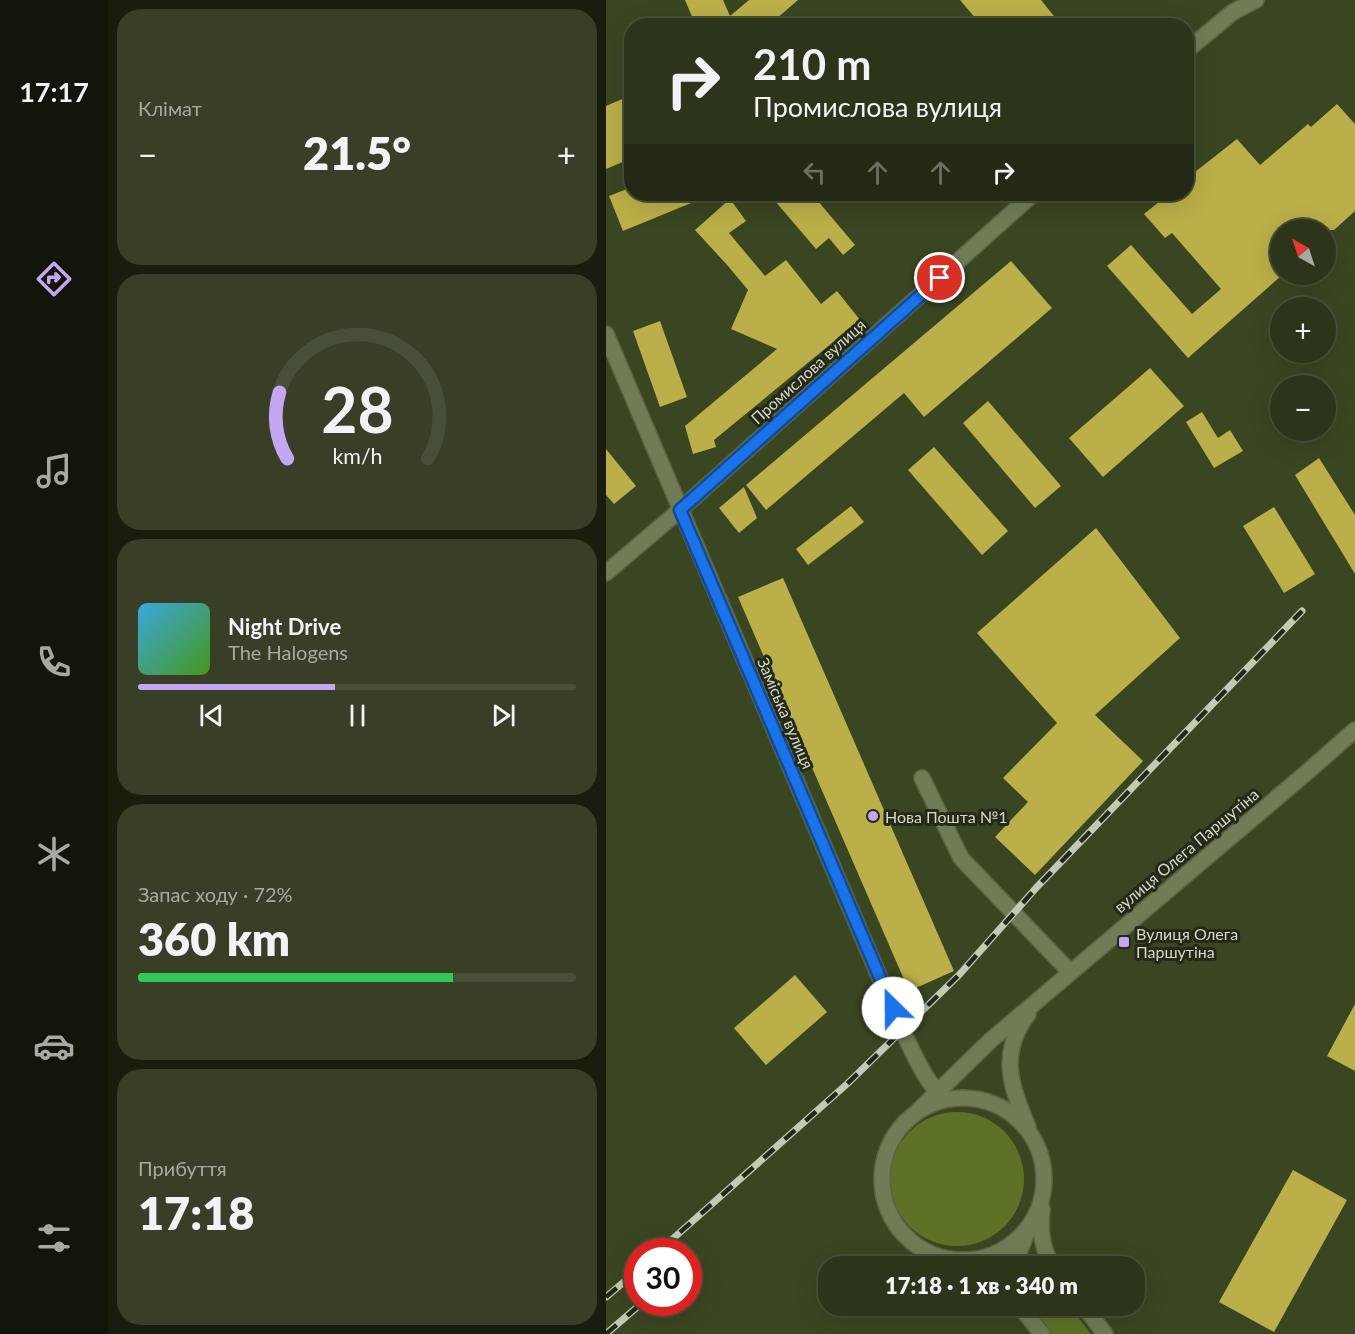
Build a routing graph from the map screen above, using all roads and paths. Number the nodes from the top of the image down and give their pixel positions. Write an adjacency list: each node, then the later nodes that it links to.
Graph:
1 (1256, 0): 2 (street)
2 (1194, 44)
3 (1025, 201): 5 (street, Промислова вулиця)
4 (606, 334): 5 (street, Заміська вулиця)
5 (680, 510): 6 (street, Промислова вулиця); 11 (street, Заміська вулиця)
6 (606, 573)
7 (1355, 730): 9 (street, вулиця Олега Паршутіна)
8 (922, 778): 9 (street)
9 (1070, 972): 10 (street, вулиця Олега Паршутіна)
10 (1040, 997): 11 (street, вулиця Олега Паршутіна); 12 (street, вулиця Олега Паршутіна)
11 (941, 1095): 12 (street); 15 (street)
12 (1034, 1140): 13 (street)
13 (1044, 1183): 14 (street); 18 (street)
14 (1030, 1225): 16 (street); 17 (street)
15 (938, 1256)
16 (989, 1256)
17 (1018, 1256)
18 (1048, 1256)
19 (1028, 1316): 21 (street)
20 (1091, 1316): 22 (street)
21 (1042, 1334)
22 (1105, 1334)

